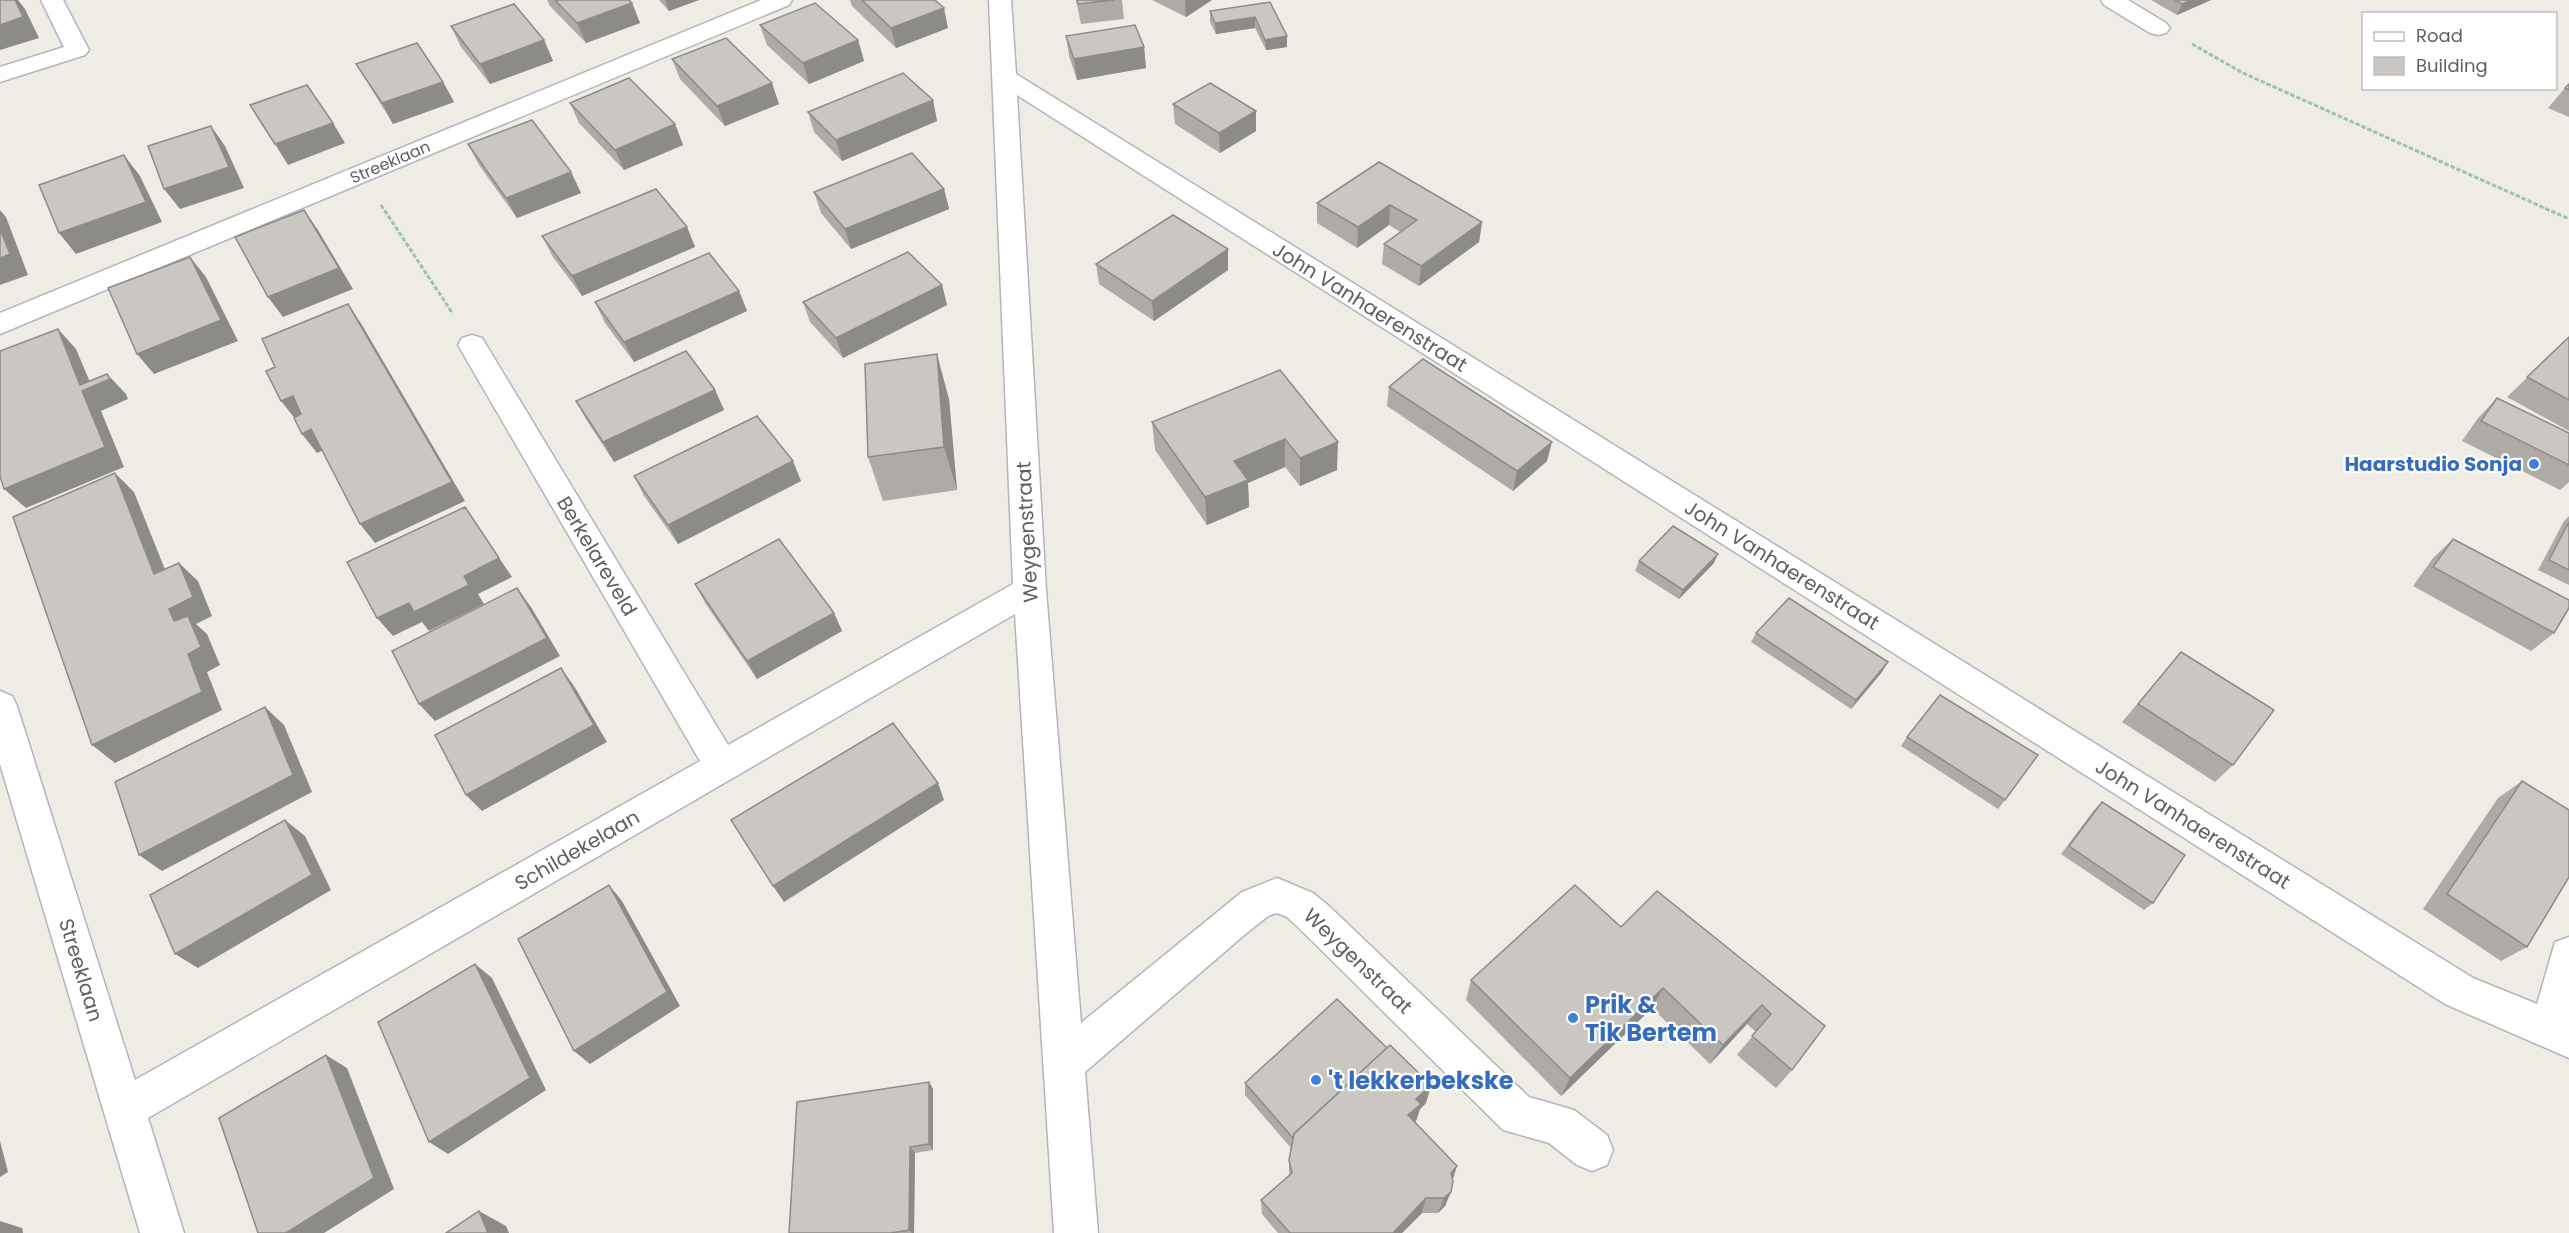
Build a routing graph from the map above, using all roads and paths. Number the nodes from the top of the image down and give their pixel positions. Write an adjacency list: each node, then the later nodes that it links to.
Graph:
1 (52, 0): 6 (street)
2 (781, 0): 8 (street, Streeklaan)
3 (1000, 0): 7 (street, Weygenstraat)
4 (2112, 0): 5 (street)
5 (2158, 28): 9 (path)
6 (0, 75)
7 (1004, 76): 12 (street, Weygenstraat); 16 (street, John Vanhaerenstraat)
8 (361, 174): 10 (street, Streeklaan); 11 (path)
9 (2569, 219)
10 (0, 324)
11 (472, 345): 14 (street, Berkelareveld)
12 (1030, 590): 14 (street, Schildekelaan); 17 (street, Weygenstraat)
13 (1, 713): 18 (street, Streeklaan)
14 (722, 767): 18 (street, Schildekelaan)
15 (2569, 955): 16 (street)
16 (2559, 1034)
17 (1064, 1063): 19 (street, Weygenstraat); 21 (street, Weygenstraat)
18 (124, 1109): 20 (street, Streeklaan)
19 (1592, 1150)
20 (162, 1233)
21 (1076, 1233)

